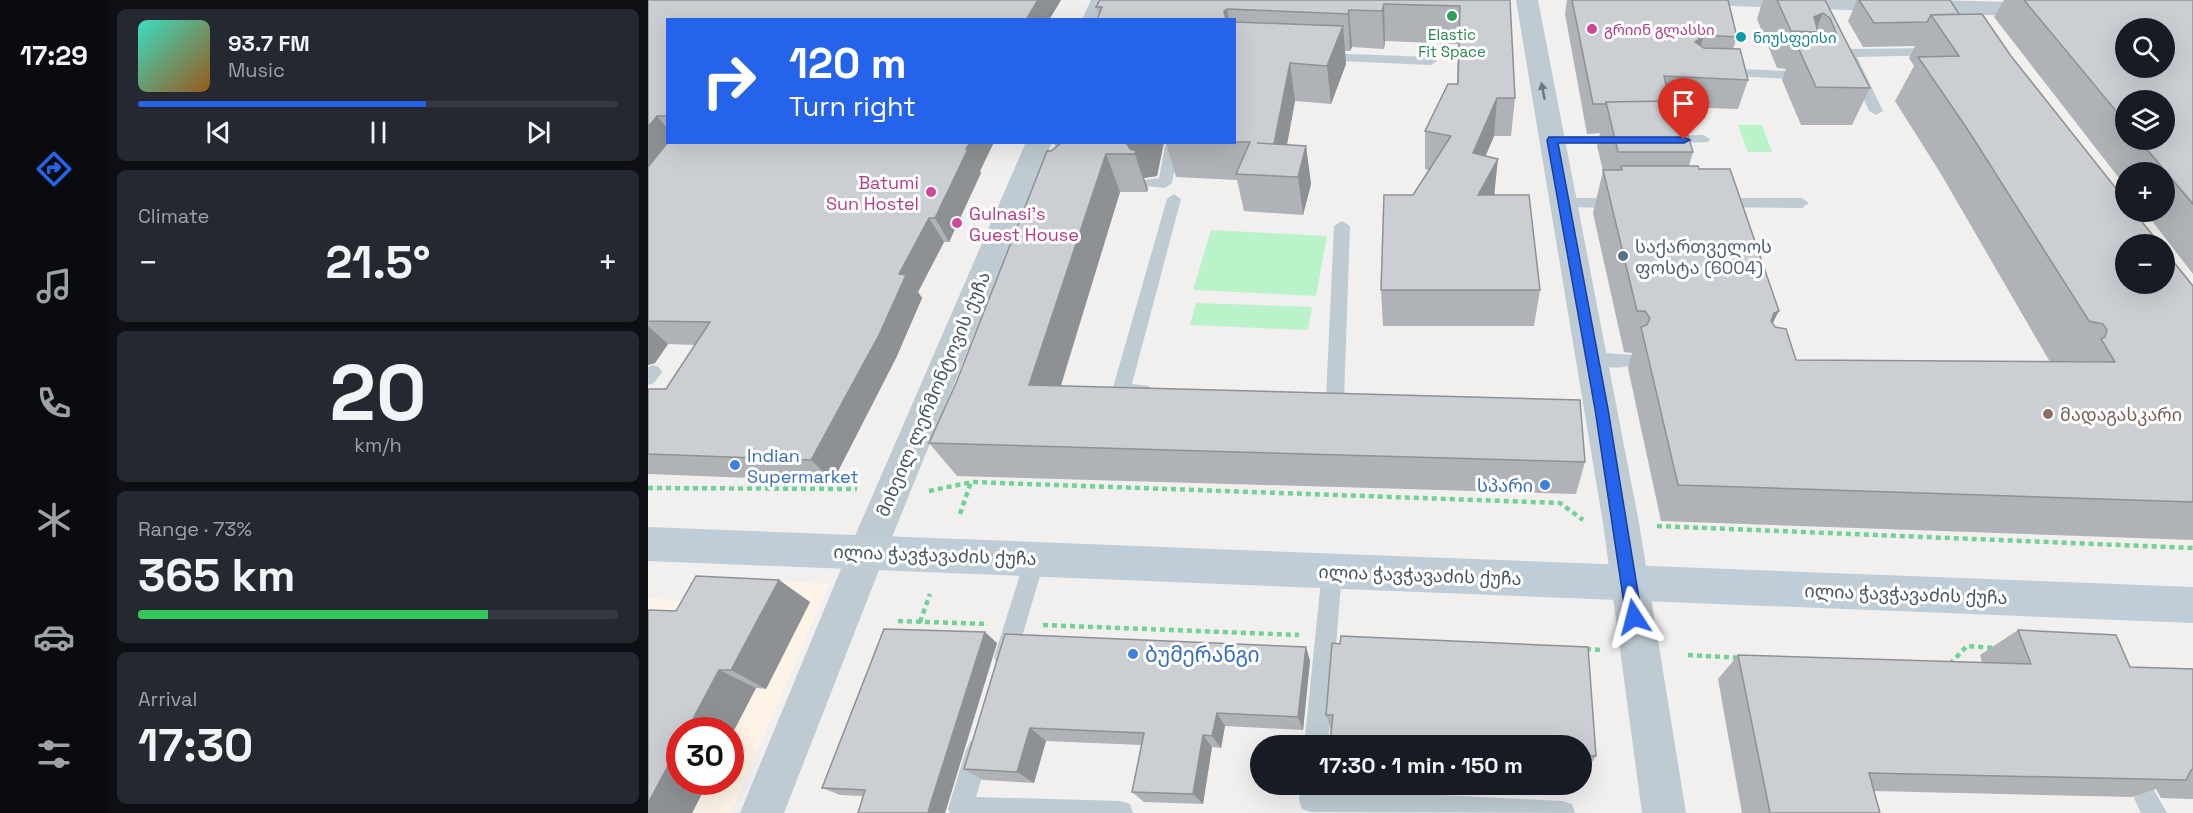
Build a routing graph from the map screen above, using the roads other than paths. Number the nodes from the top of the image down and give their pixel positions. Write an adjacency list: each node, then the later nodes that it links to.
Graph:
1 (1102, 0): 6 (street)
2 (1527, 0): 14 (street, one-way to 2)
3 (1733, 0): 4 (street)
4 (1942, 3): 5 (street); 7 (street)
5 (2066, 11)
6 (1094, 18)
7 (1960, 27)
8 (1953, 51): 13 (lane)
9 (1304, 56): 10 (lane)
10 (1431, 61)
11 (1810, 66): 12 (lane)
12 (1706, 71)
13 (1876, 111)
14 (1552, 140): 15 (lane); 20 (street)
15 (1703, 140)
16 (1038, 144): 30 (street, მიხეილ ლერმონტოვის ქუჩა)
17 (1173, 144): 18 (lane)
18 (1149, 183)
19 (1174, 199): 27 (lane)
20 (1564, 203): 21 (lane); 25 (street)
21 (1634, 203)
22 (1706, 203): 23 (lane)
23 (1802, 203)
24 (1342, 226): 28 (lane)
25 (1592, 359): 26 (lane); 33 (street)
26 (1626, 360)
27 (1157, 392)
28 (1336, 399)
29 (648, 544): 30 (main road, ილია ჭავჭავაძის ქუჩა)
30 (867, 552): 31 (main road, ილია ჭავჭავაძის ქუჩა); 40 (street, მიხეილ ლერმონტოვის ქუჩა)
31 (1035, 559): 32 (main road, ილია ჭავჭავაძის ქუჩა); 35 (lane)
32 (1332, 572): 33 (main road, ილია ჭავჭავაძის ქუჩა); 37 (lane)
33 (1629, 583): 34 (main road, ილია ჭავჭავაძის ქუჩა); 43 (street)
34 (2193, 605)
35 (999, 679)
36 (983, 733): 41 (lane)
37 (1317, 735)
38 (1311, 795): 39 (lane)
39 (1442, 810): 42 (lane)
40 (762, 813)
41 (1121, 813)
42 (1563, 813)
43 (1664, 813)

